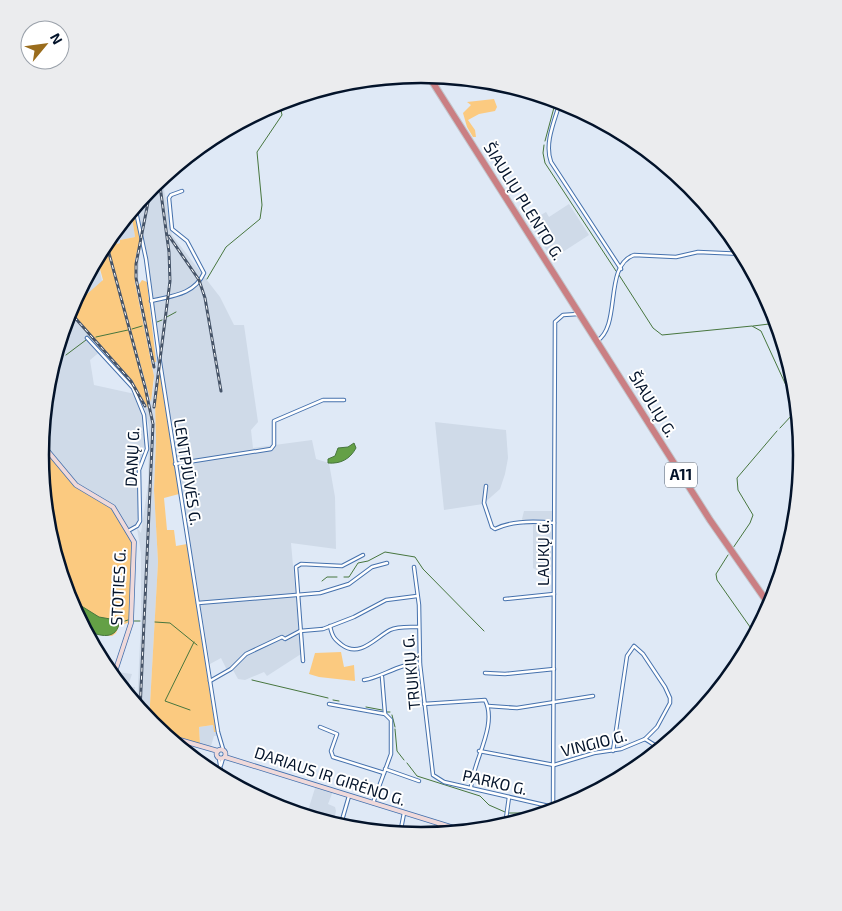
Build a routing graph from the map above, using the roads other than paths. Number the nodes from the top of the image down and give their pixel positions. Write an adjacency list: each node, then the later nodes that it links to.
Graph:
1 (434, 84): 3 (highway, ŠIAULIŲ PLENTO G. / A11)
2 (435, 84): 3 (main road)
3 (436, 87): 10 (highway, ŠIAULIŲ PLENTO G. / A11)
4 (558, 110): 8 (street)
5 (182, 191): 9 (street)
6 (136, 216): 9 (street, LENTPJŪVĖS G.)
7 (734, 254): 8 (street)
8 (621, 268): 12 (street)
9 (151, 301): 15 (street, LENTPJŪVĖS G.)
10 (579, 314): 12 (highway, ŠIAULIŲ PLENTO G. / A11); 17 (street, LAUKŲ G.)
11 (88, 338): 18 (street, DANŲ G.)
12 (597, 341): 26 (highway, ŠIAULIŲ G. / A11)
13 (344, 400): 15 (street)
14 (49, 453): 18 (main road, STOTIES G.)
15 (175, 464): 27 (street, LENTPJŪVĖS G.)
16 (486, 486): 17 (street)
17 (554, 523): 22 (street, LAUKŲ G.)
18 (128, 531): 33 (main road, STOTIES G.)
19 (363, 555): 23 (street)
20 (387, 564): 23 (street)
21 (414, 567): 24 (street, TRUIKIŲ G.)
22 (554, 594): 25 (street); 34 (street, LAUKŲ G.)
23 (297, 595): 27 (street); 30 (street)
24 (417, 596): 28 (street); 29 (street, TRUIKIŲ G.)
25 (505, 599)
26 (765, 599)
27 (198, 602): 38 (street, LENTPJŪVĖS G.)
28 (330, 626): 29 (street); 30 (street)
29 (418, 628): 32 (street, TRUIKIŲ G.)
30 (300, 631): 31 (street); 38 (street)
31 (304, 661)
32 (420, 664): 36 (street); 42 (street, TRUIKIŲ G.)
33 (116, 669)
34 (554, 669): 35 (street); 40 (street, LAUKŲ G.)
35 (485, 673)
36 (382, 677): 37 (street); 44 (street)
37 (364, 680)
38 (210, 681): 51 (street, LENTPJŪVĖS G.)
39 (593, 696): 40 (street)
40 (554, 702): 43 (street); 52 (street, LAUKŲ G.)
41 (329, 704): 44 (street)
42 (424, 704): 43 (street); 55 (street, TRUIKIŲ G.)
43 (488, 706): 49 (street)
44 (385, 714): 54 (street)
45 (320, 727): 54 (street)
46 (645, 739): 48 (street); 50 (street, VINGIO G.); 50 (street, VINGIO G.)
47 (184, 742): 51 (main road, DARIAUS IR GIRĖNO G.)
48 (655, 745)
49 (479, 751): 52 (street); 57 (street)
50 (613, 751): 52 (street, VINGIO G.)
51 (221, 754): 53 (street, LENTPJŪVĖS G.); 58 (main road, DARIAUS IR GIRĖNO G.)
52 (554, 765): 61 (street, LAUKŲ G.)
53 (221, 770)
54 (384, 771): 56 (street); 60 (street)
55 (433, 775): 57 (street, PARKO G.)
56 (419, 781)
57 (471, 787): 59 (street, PARKO G.)
58 (350, 795): 60 (main road, DARIAUS IR GIRĖNO G.); 65 (street)
59 (508, 797): 62 (street, PARKO G.); 64 (street)
60 (373, 803): 63 (main road, DARIAUS IR GIRĖNO G.)
61 (553, 803)
62 (547, 806)
63 (404, 813): 66 (main road, DARIAUS IR GIRĖNO G.); 67 (street)
64 (506, 818)
65 (342, 820)
66 (439, 824): 68 (street); 69 (main road, DARIAUS IR GIRĖNO G.)
67 (401, 827)
68 (439, 827)
69 (449, 827)

